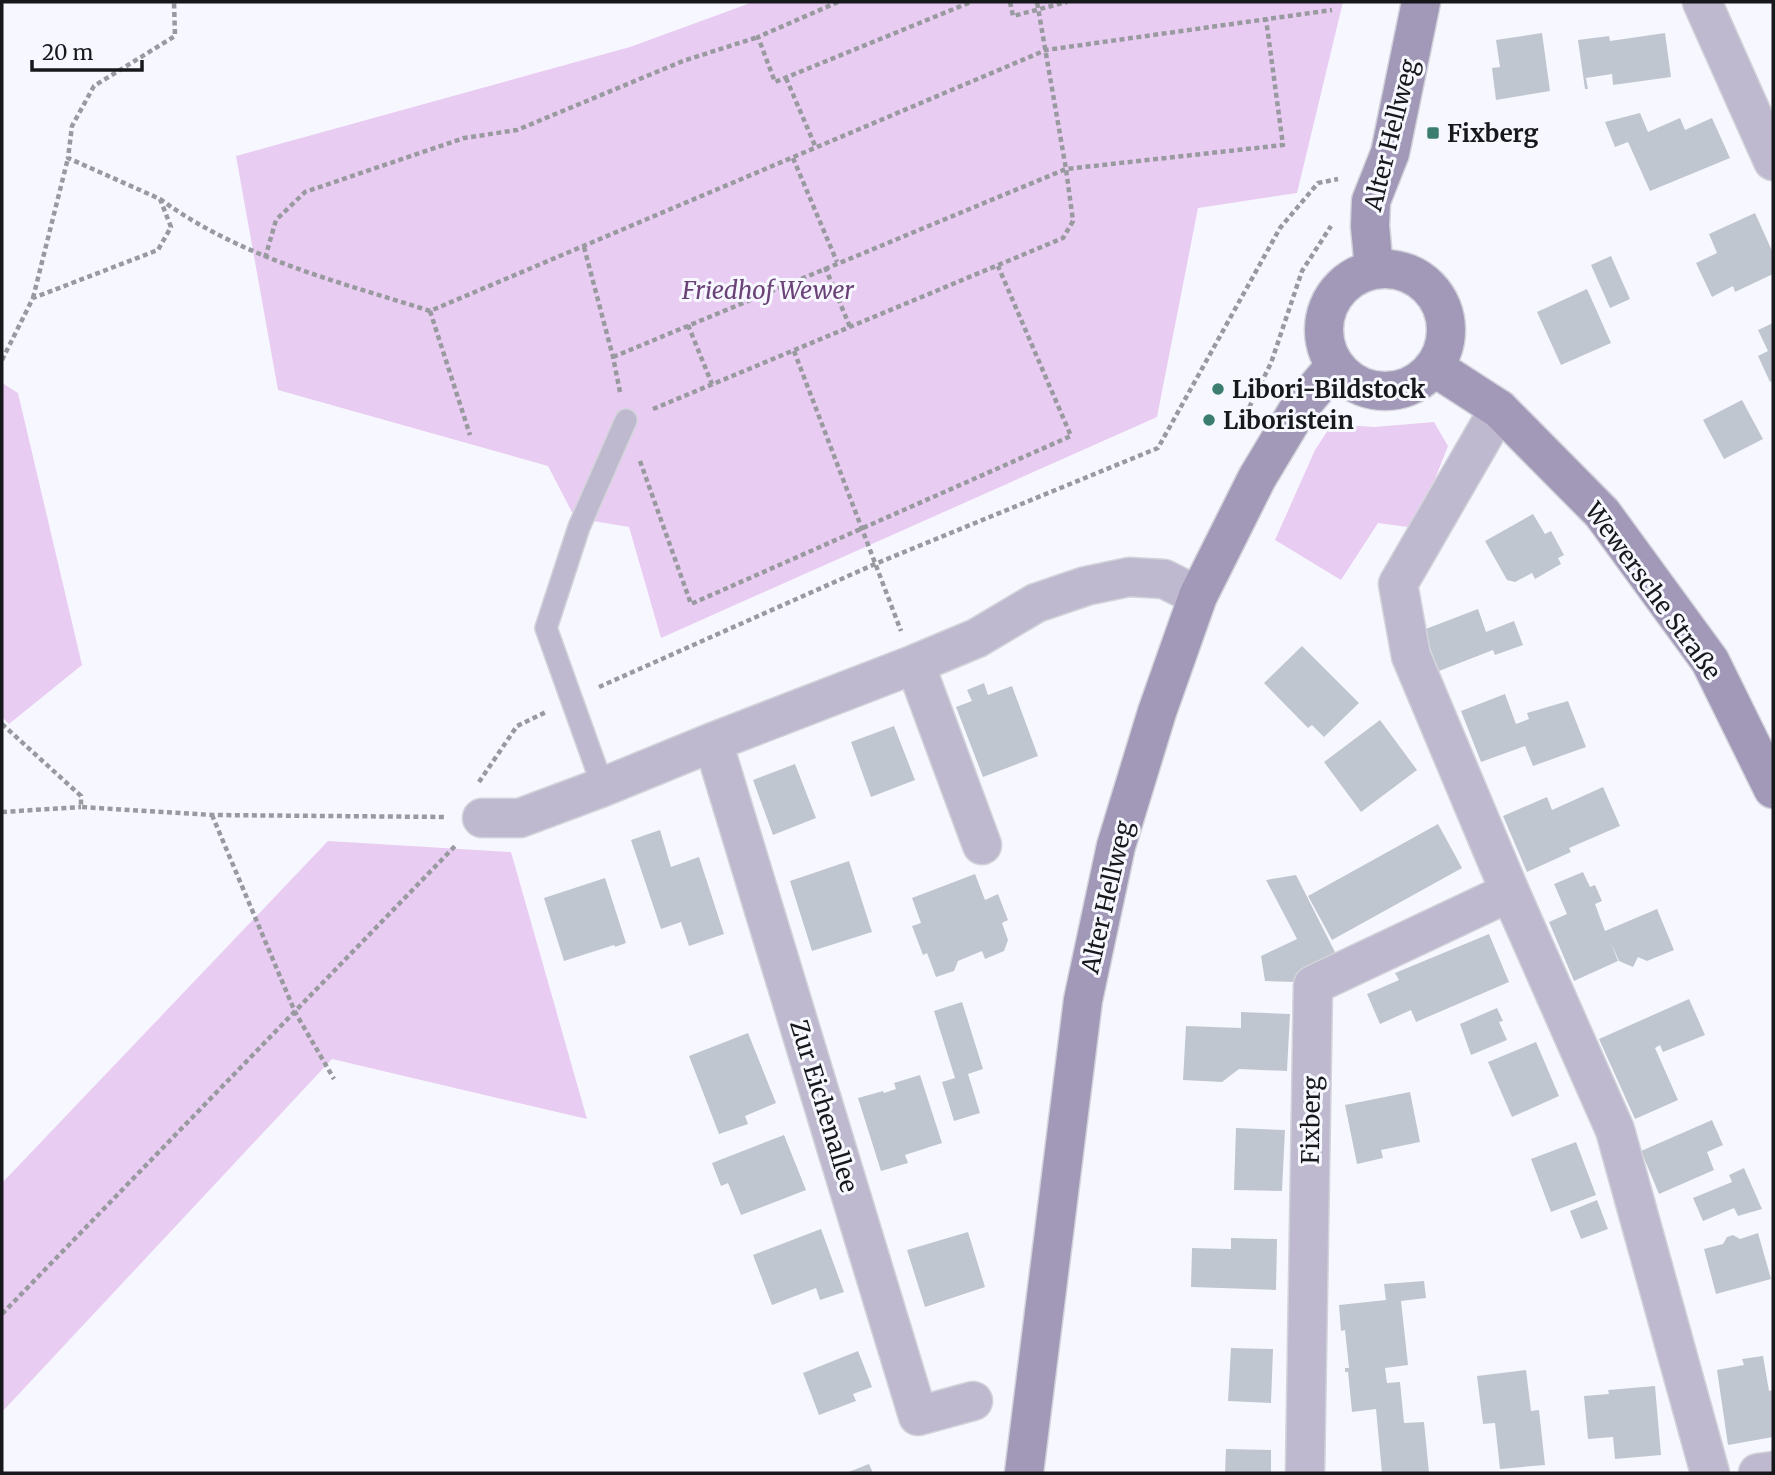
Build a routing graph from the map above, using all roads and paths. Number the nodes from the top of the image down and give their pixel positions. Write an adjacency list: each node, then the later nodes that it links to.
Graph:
1 (174, 2): 16 (path)
2 (838, 2): 12 (path)
3 (971, 2): 14 (path)
4 (1010, 2): 9 (path)
5 (1037, 2): 9 (path)
6 (1067, 2): 9 (path)
7 (1422, 2): 27 (main road, Alter Hellweg)
8 (1702, 2): 18 (street)
9 (1039, 9): 13 (path)
10 (1332, 10): 11 (path)
11 (1266, 19): 13 (path); 19 (path)
12 (758, 37): 14 (path); 23 (path)
13 (1046, 50): 15 (path); 19 (path)
14 (786, 78): 15 (path)
15 (816, 148): 17 (path)
16 (68, 158): 21 (path); 28 (path)
17 (793, 158): 22 (path); 24 (path)
18 (1773, 161)
19 (1066, 169): 24 (path); 25 (path)
20 (1318, 183): 42 (path)
21 (160, 199): 23 (path); 28 (path)
22 (584, 247): 29 (path); 33 (path)
23 (265, 258): 29 (path)
24 (837, 262): 26 (path)
25 (998, 266): 31 (path); 41 (path)
26 (825, 267): 30 (path); 31 (path)
27 (1374, 269): 35 (main road); 36 (main road)
28 (33, 298): 34 (path)
29 (430, 311): 40 (path)
30 (688, 325): 33 (path); 37 (path)
31 (850, 327): 32 (path)
32 (794, 351): 37 (path); 41 (path)
33 (613, 356): 39 (path)
34 (2, 360)
35 (1335, 366): 36 (main road); 43 (main road, Alter Hellweg)
36 (1434, 367): 38 (main road, Wewersche Straße)
37 (712, 384): 39 (path)
38 (1499, 409): 49 (main road, Wewersche Straße); 55 (street)
39 (626, 420): 41 (path); 45 (lane)
40 (470, 435)
41 (861, 528): 42 (path)
42 (875, 565): 44 (path); 45 (path)
43 (1198, 596): 44 (street); 61 (main road, Alter Hellweg)
44 (915, 664): 47 (street); 54 (street)
45 (570, 700): 48 (lane); 50 (path)
46 (2, 724): 51 (path)
47 (713, 741): 48 (street); 59 (street, Zur Eichenallee)
48 (603, 787): 50 (street)
49 (1773, 789)
50 (480, 800): 53 (path); 56 (path)
51 (81, 807): 52 (path); 53 (path)
52 (2, 812)
53 (212, 815): 56 (path)
54 (982, 845)
55 (1510, 892): 62 (street, Fixberg); 63 (street)
56 (295, 1012): 57 (path); 58 (path)
57 (334, 1079)
58 (2, 1314)
59 (974, 1401)
60 (1773, 1471): 64 (street)
61 (1024, 1473)
62 (1305, 1473)
63 (1710, 1473)
64 (1758, 1473)

